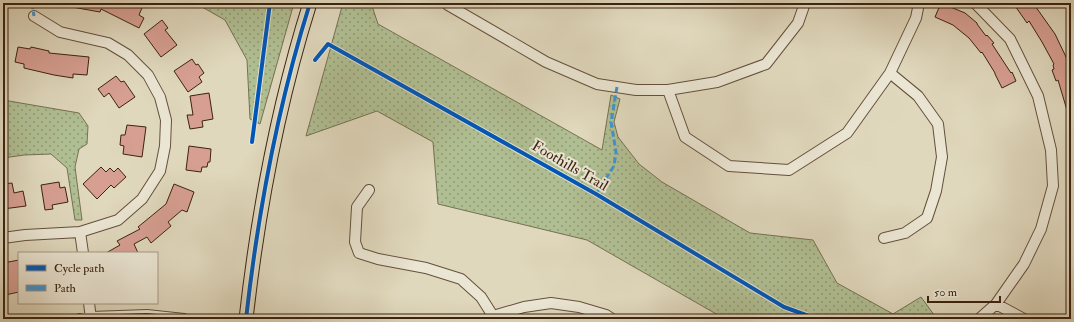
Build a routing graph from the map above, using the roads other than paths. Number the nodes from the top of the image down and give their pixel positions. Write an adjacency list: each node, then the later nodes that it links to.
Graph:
1 (310, 3): 20 (main road)
2 (448, 3): 8 (street)
3 (805, 3): 8 (street)
4 (919, 3): 7 (street)
5 (974, 3): 15 (street)
6 (34, 16): 10 (street)
7 (890, 73): 8 (street); 12 (street)
8 (668, 90)
9 (369, 190): 16 (street)
10 (80, 232): 11 (street); 13 (street)
11 (3, 238)
12 (884, 238)
13 (83, 252)
14 (89, 304): 17 (street)
15 (996, 304): 22 (street); 23 (street)
16 (490, 317): 21 (street)
17 (91, 318): 18 (street); 19 (street)
18 (80, 319)
19 (184, 319)
20 (246, 319)
21 (612, 319)
22 (979, 319)
23 (1024, 319)

